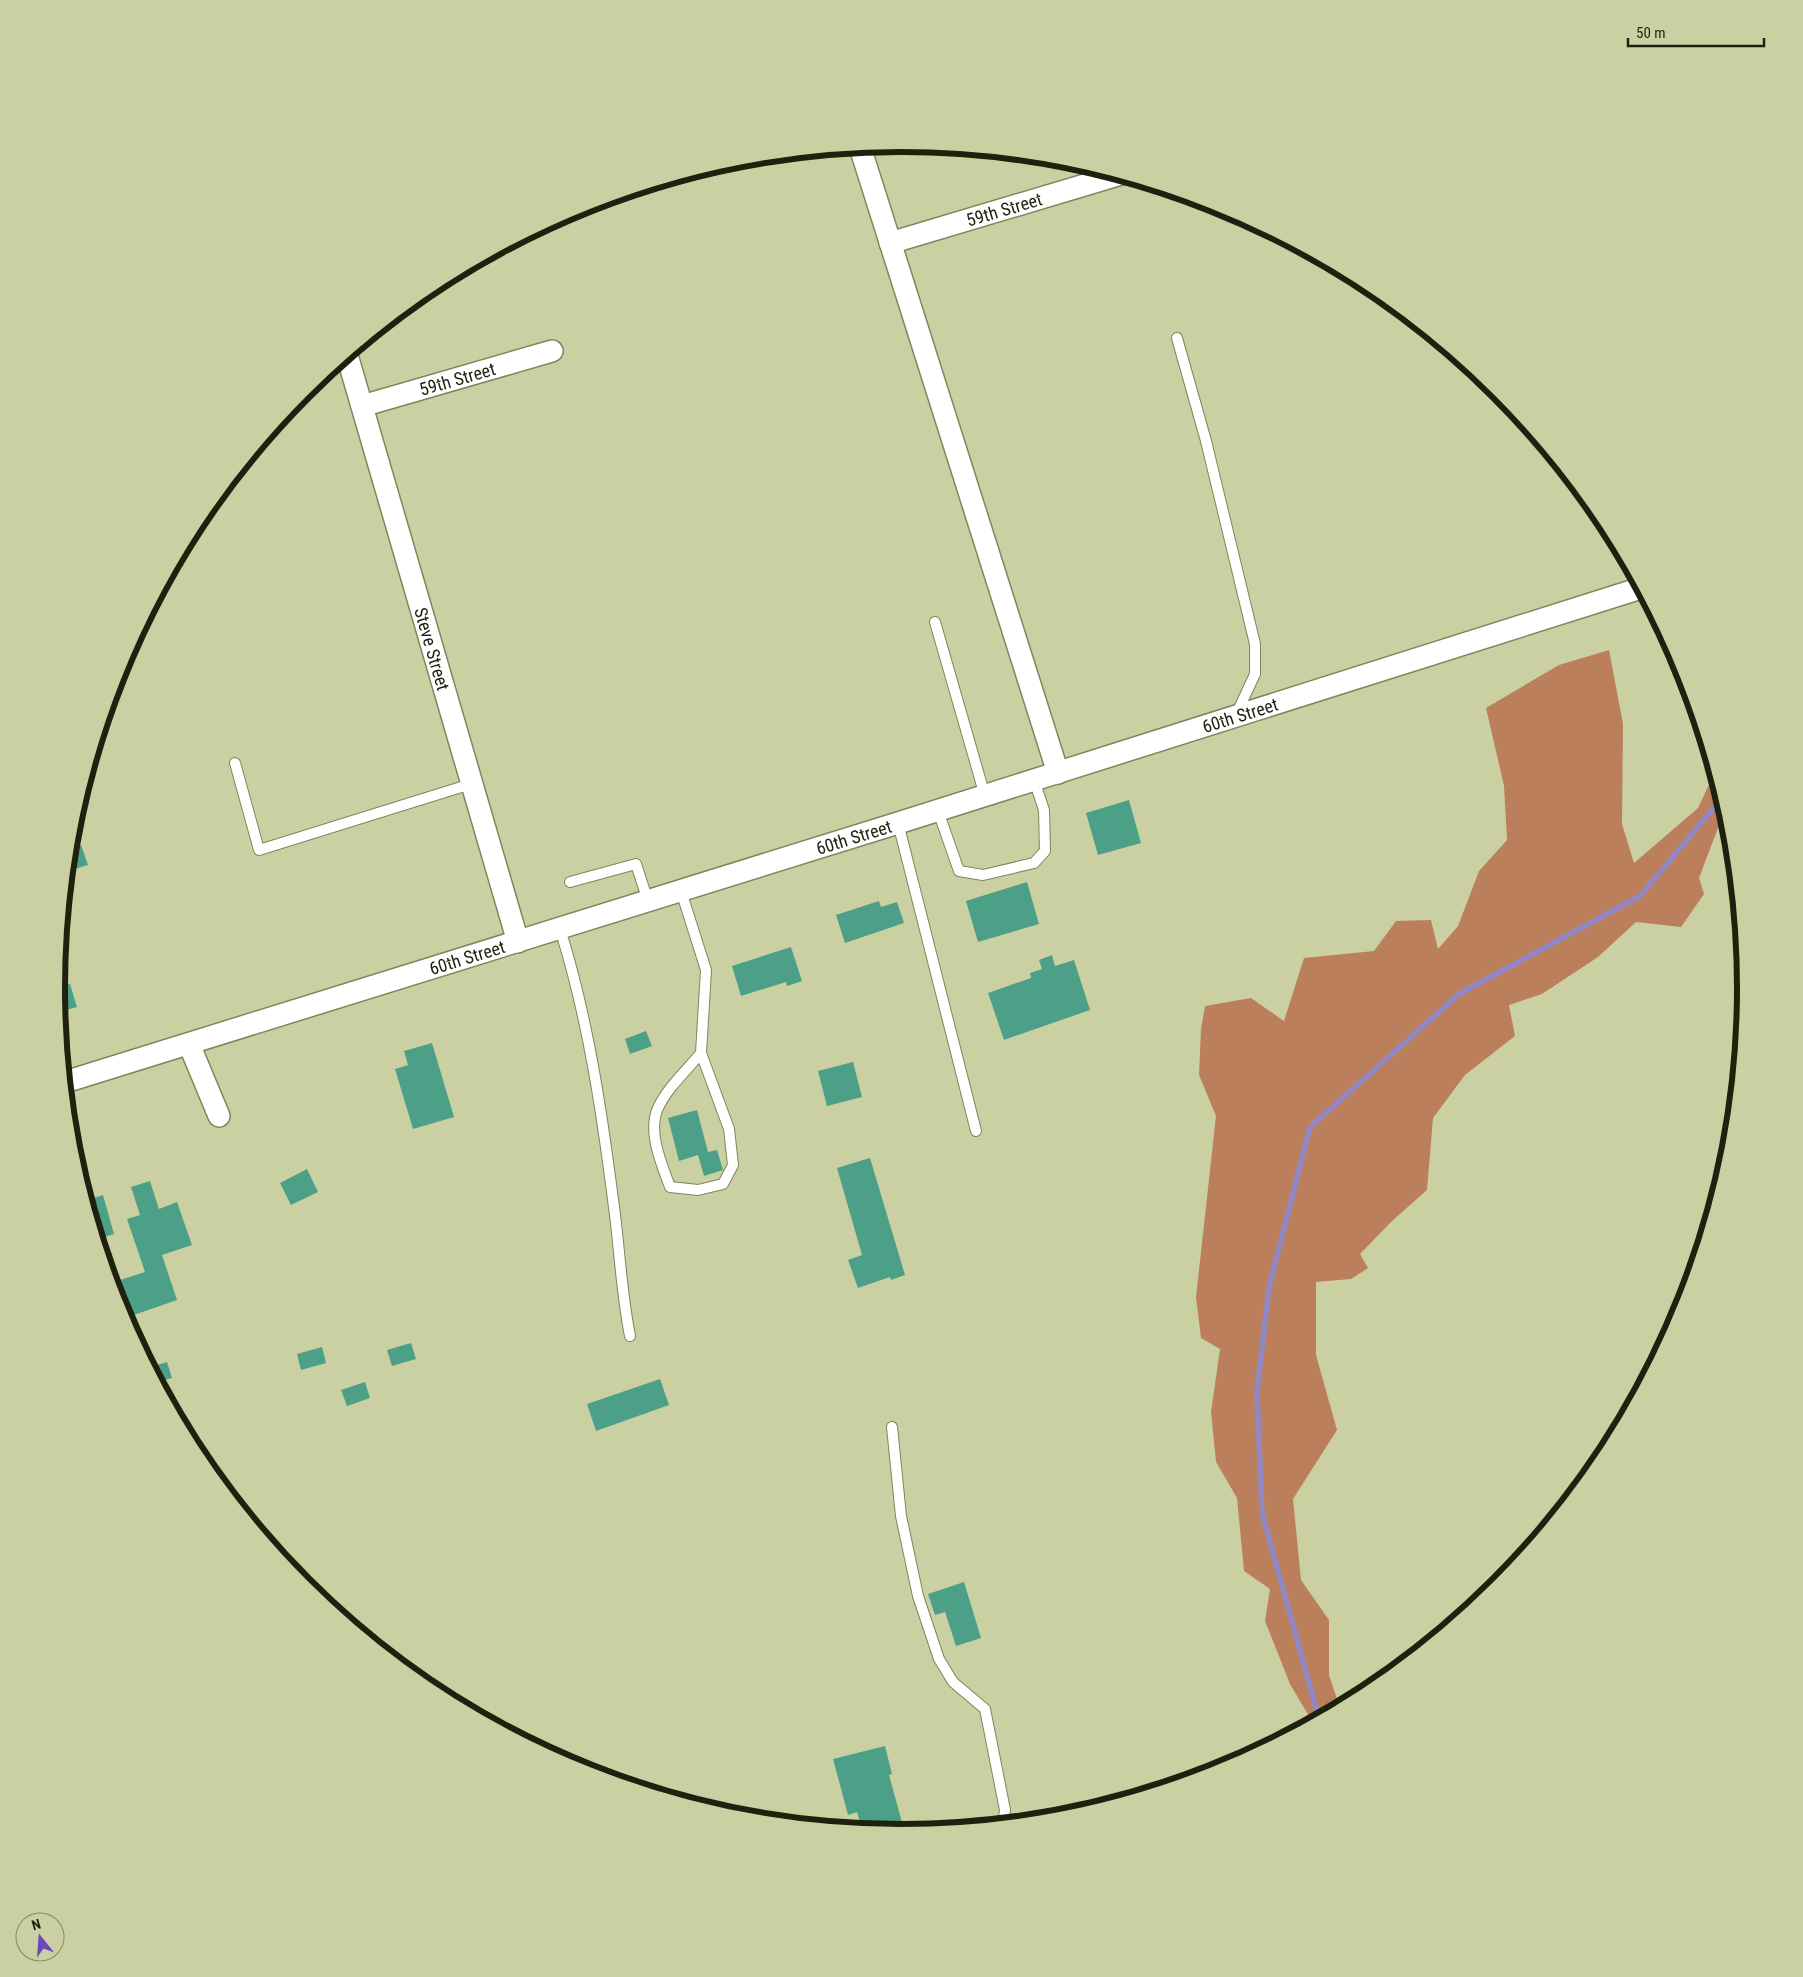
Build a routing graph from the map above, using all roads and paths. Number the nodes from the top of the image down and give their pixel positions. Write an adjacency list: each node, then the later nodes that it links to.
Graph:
1 (862, 153): 3 (street)
2 (1107, 178): 3 (street, 59th Street)
3 (890, 243): 12 (street)
4 (1177, 338): 10 (lane)
5 (552, 351): 7 (street, 59th Street)
6 (349, 361): 7 (street, Steve Street)
7 (362, 406): 14 (street, Steve Street)
8 (1636, 589): 10 (street, 60th Street)
9 (935, 622): 15 (lane)
10 (1236, 716): 12 (street, 60th Street)
11 (235, 763): 14 (lane)
12 (1058, 773): 13 (street, 60th Street)
13 (1034, 780): 15 (street, 60th Street); 16 (lane)
14 (471, 784): 22 (street, Steve Street)
15 (985, 796): 16 (street, 60th Street)
16 (938, 810): 17 (street, 60th Street)
17 (898, 823): 19 (street, 60th Street); 27 (lane)
18 (570, 882): 20 (lane)
19 (682, 891): 20 (street, 60th Street); 24 (lane)
20 (648, 901): 21 (street, 60th Street)
21 (560, 929): 22 (street, 60th Street); 28 (lane)
22 (518, 942): 23 (street, 60th Street)
23 (189, 1044): 25 (street, 60th Street); 26 (street)
24 (701, 1053): 24 (lane)
25 (70, 1081)
26 (219, 1116)
27 (976, 1131)
28 (630, 1336)
29 (892, 1427): 30 (lane)
30 (1004, 1819)

